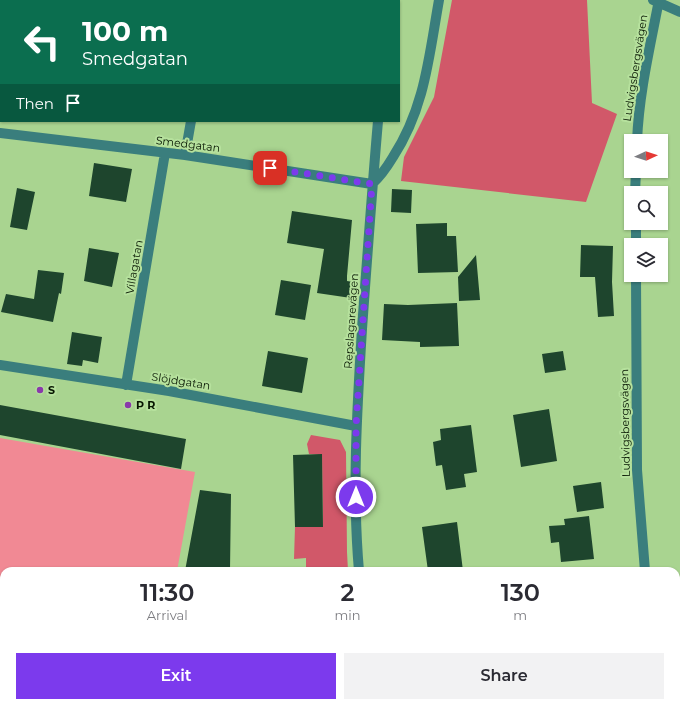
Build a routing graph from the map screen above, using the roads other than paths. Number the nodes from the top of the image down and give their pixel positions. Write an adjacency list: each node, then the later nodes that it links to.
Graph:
1 (439, 0): 10 (street)
2 (657, 1): 3 (street); 7 (street, Ludvigsbergsvägen)
3 (680, 12)
4 (191, 122): 9 (street)
5 (378, 122): 10 (street, Repslagarevägen)
6 (0, 133): 8 (street, Smedgatan)
7 (637, 134)
8 (166, 154): 9 (street, Smedgatan); 13 (street, Villagatan)
9 (185, 155): 10 (street, Smedgatan)
10 (372, 184): 14 (street, Repslagarevägen)
11 (636, 282): 16 (street, Ludvigsbergsvägen)
12 (0, 365): 13 (street, Slöjdgatan)
13 (126, 385): 14 (street, Slöjdgatan)
14 (356, 426): 15 (street, Repslagarevägen)
15 (359, 567)
16 (645, 567)

